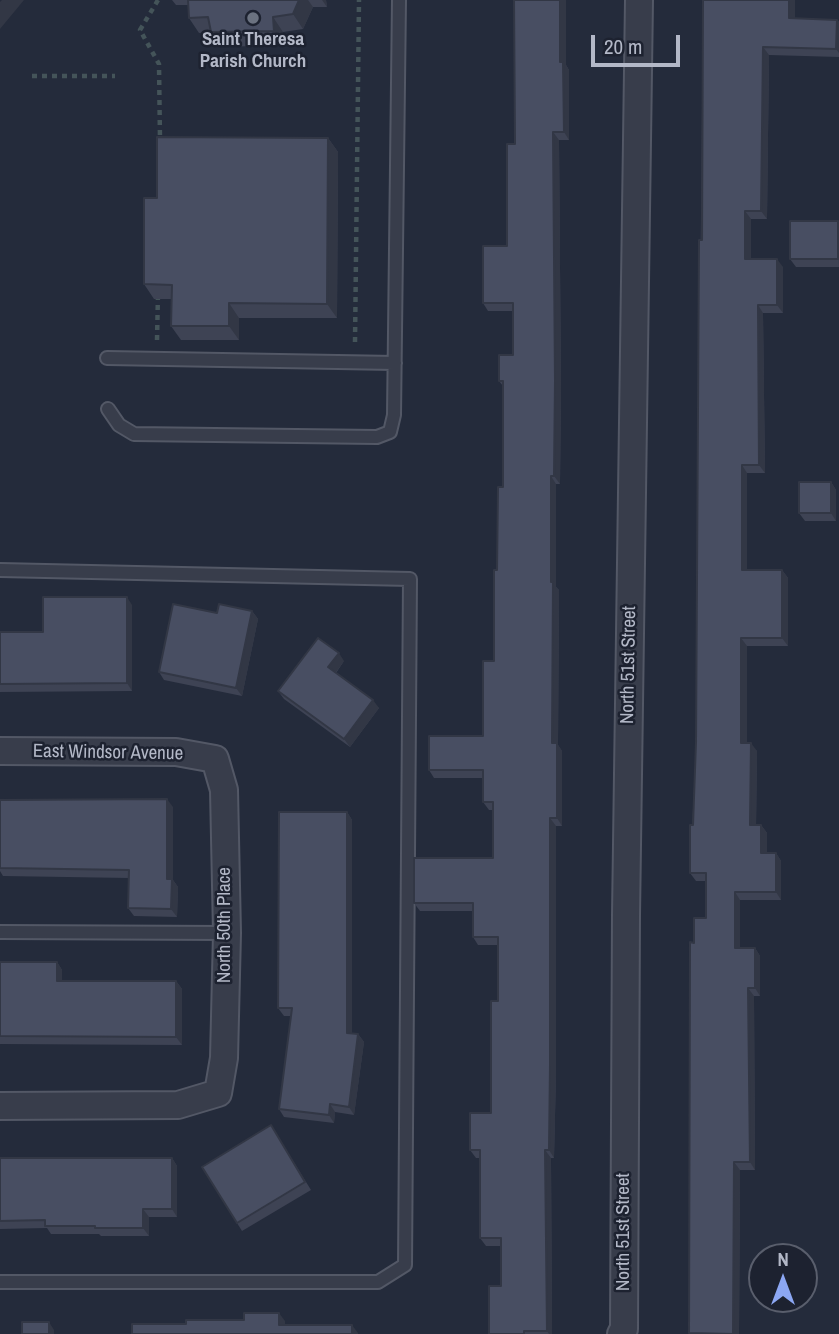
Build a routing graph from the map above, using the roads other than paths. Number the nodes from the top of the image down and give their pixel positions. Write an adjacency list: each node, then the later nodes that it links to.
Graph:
1 (399, 0): 4 (lane)
2 (639, 0): 13 (street, North 51st Street)
3 (107, 358): 4 (lane)
4 (395, 362): 5 (lane)
5 (108, 410)
6 (0, 570): 12 (lane)
7 (0, 751): 8 (street, East Windsor Avenue)
8 (215, 759): 10 (street, North 50th Place)
9 (0, 932): 10 (lane)
10 (226, 933): 11 (street, North 50th Place)
11 (0, 1106)
12 (0, 1282)
13 (624, 1332)

